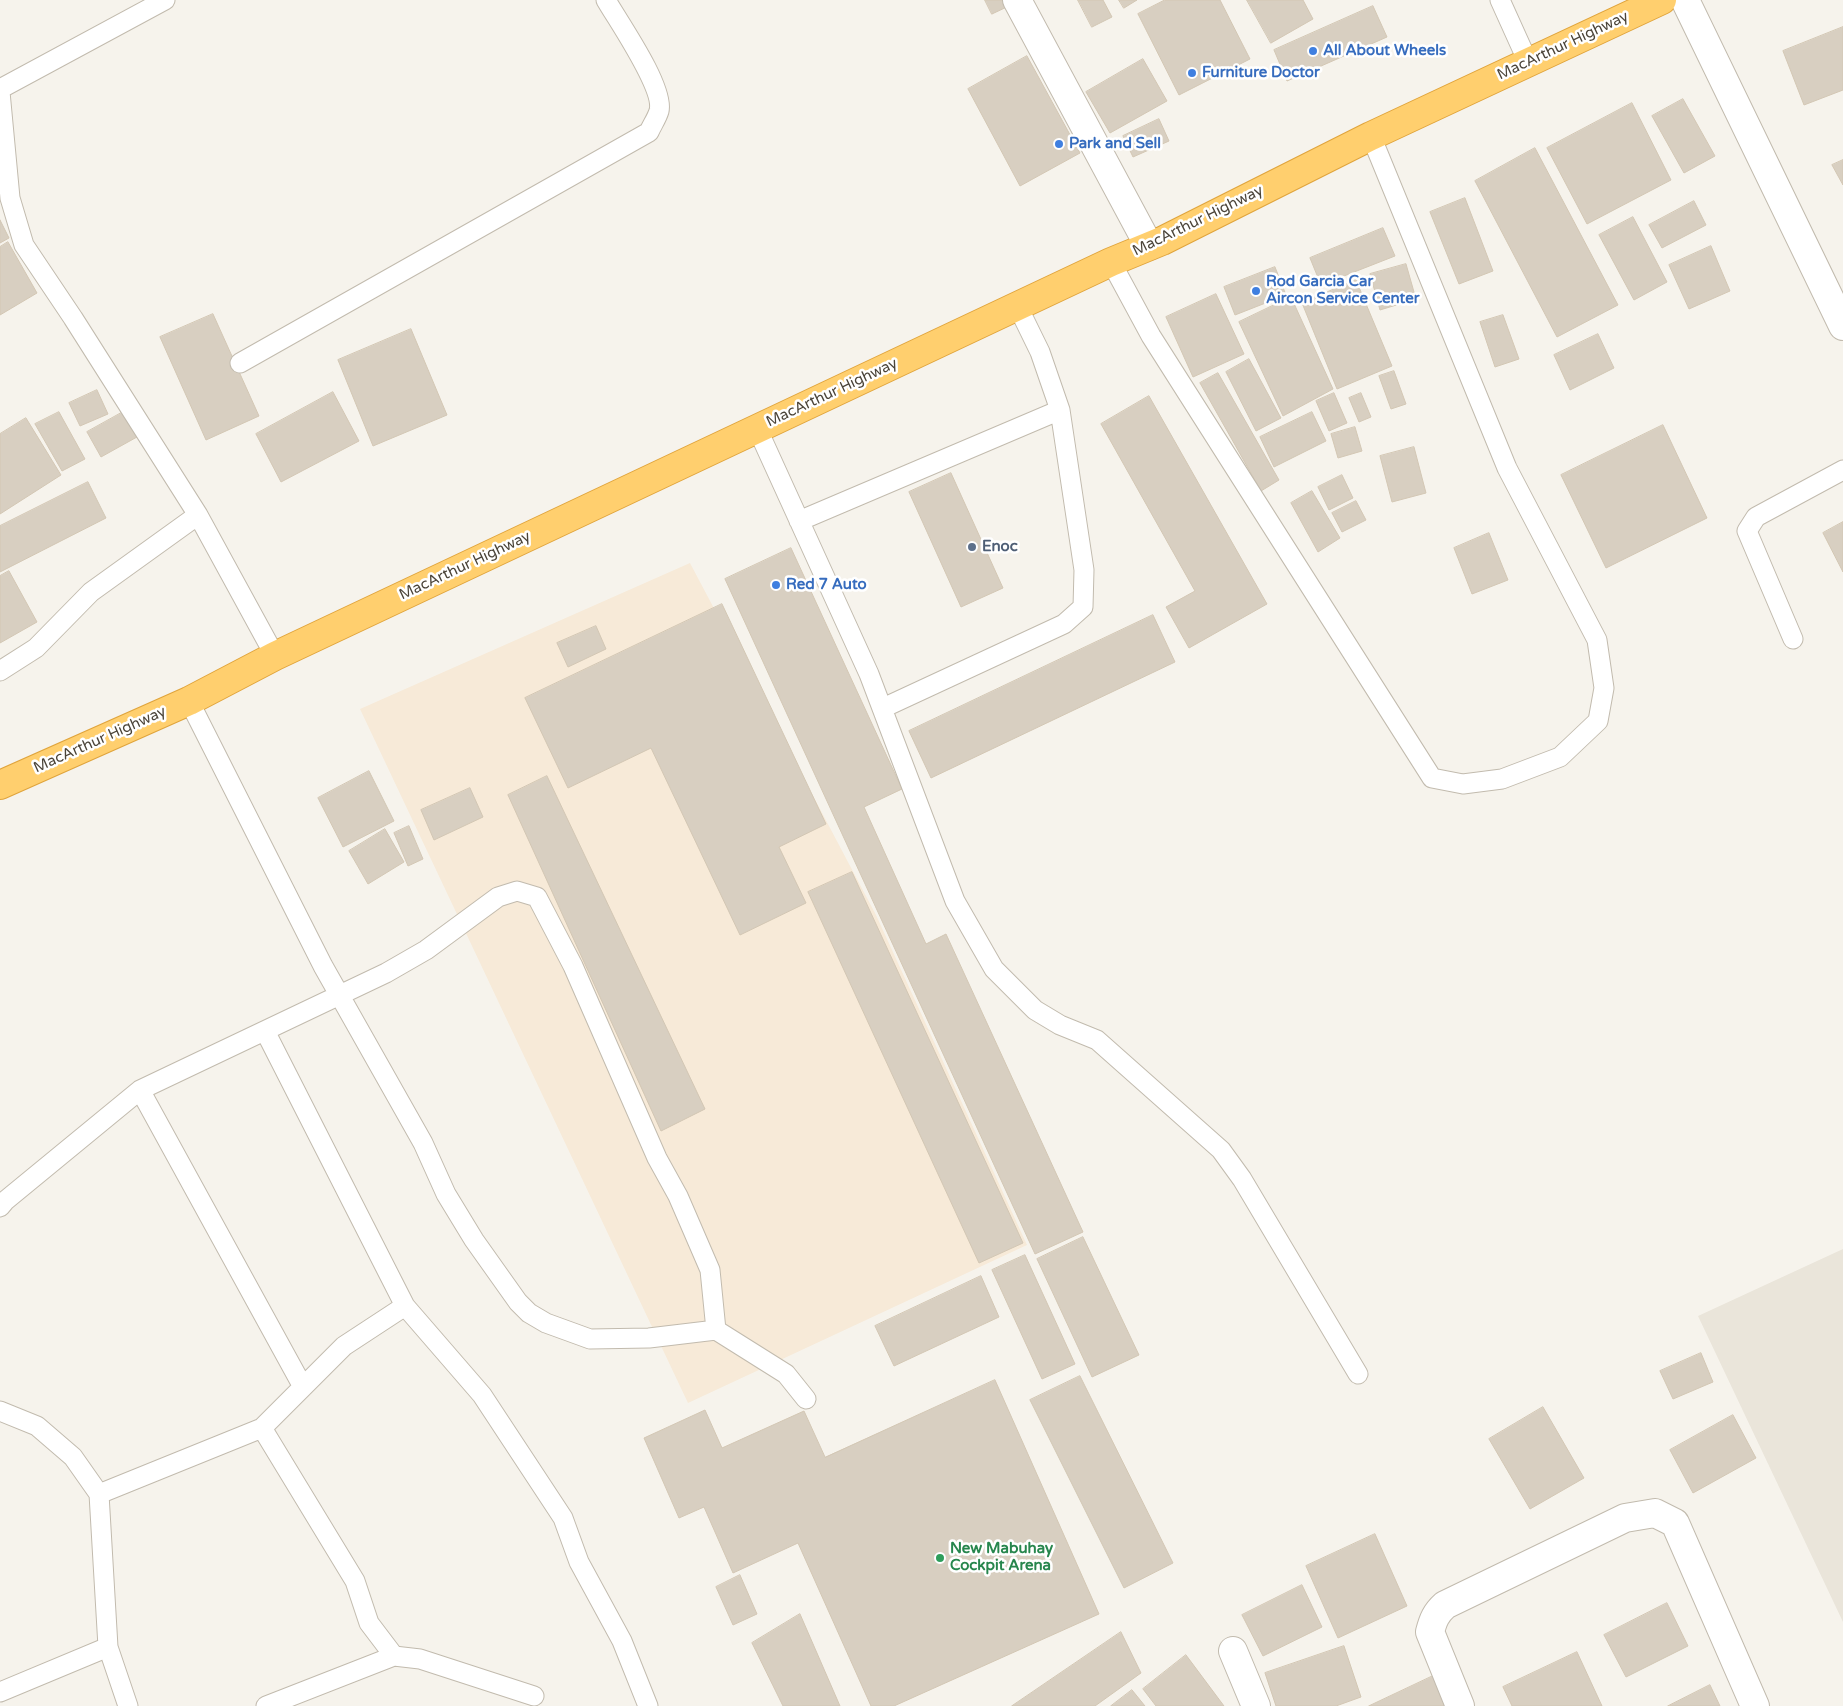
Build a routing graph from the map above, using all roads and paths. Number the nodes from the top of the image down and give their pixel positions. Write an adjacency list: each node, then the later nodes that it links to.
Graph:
1 (165, 0): 8 (lane)
2 (606, 0): 14 (lane)
3 (1017, 0): 10 (street)
4 (1500, 0): 7 (lane)
5 (1662, 0): 7 (highway, MacArthur Highway)
6 (1685, 0): 13 (street)
7 (1528, 62): 9 (highway, MacArthur Highway)
8 (0, 90): 18 (lane)
9 (1371, 136): 10 (highway, MacArthur Highway); 11 (lane)
10 (1149, 246): 11 (highway, MacArthur Highway)
11 (1111, 262): 12 (highway, MacArthur Highway)
12 (1018, 306): 15 (lane); 16 (highway, MacArthur Highway)
13 (1843, 326)
14 (240, 363)
15 (1060, 410): 19 (lane); 24 (lane)
16 (757, 428): 19 (lane); 21 (highway, MacArthur Highway)
17 (1843, 470): 20 (lane)
18 (198, 515): 21 (lane); 22 (lane)
19 (799, 521): 24 (lane)
20 (1792, 639)
21 (276, 656): 23 (highway, MacArthur Highway)
22 (0, 670)
23 (189, 700): 25 (highway, MacArthur Highway); 26 (lane)
24 (883, 708): 32 (lane)
25 (0, 785)
26 (340, 996): 27 (lane); 31 (lane); 31 (lane)
27 (265, 1032): 28 (lane); 30 (lane)
28 (140, 1090): 29 (lane); 33 (lane)
29 (0, 1207)
30 (405, 1306): 33 (lane); 45 (lane)
31 (716, 1330): 34 (lane)
32 (1358, 1374)
33 (303, 1387): 36 (lane)
34 (806, 1399)
35 (0, 1411): 37 (lane)
36 (262, 1428): 37 (lane); 40 (lane)
37 (99, 1494): 38 (lane)
38 (108, 1647): 41 (lane); 43 (lane)
39 (1234, 1651): 46 (street)
40 (394, 1656): 42 (lane); 44 (lane)
41 (0, 1692)
42 (534, 1696)
43 (128, 1706)
44 (266, 1706)
45 (648, 1706)
46 (1256, 1706)
47 (1460, 1706): 48 (street)
48 (1755, 1706)

